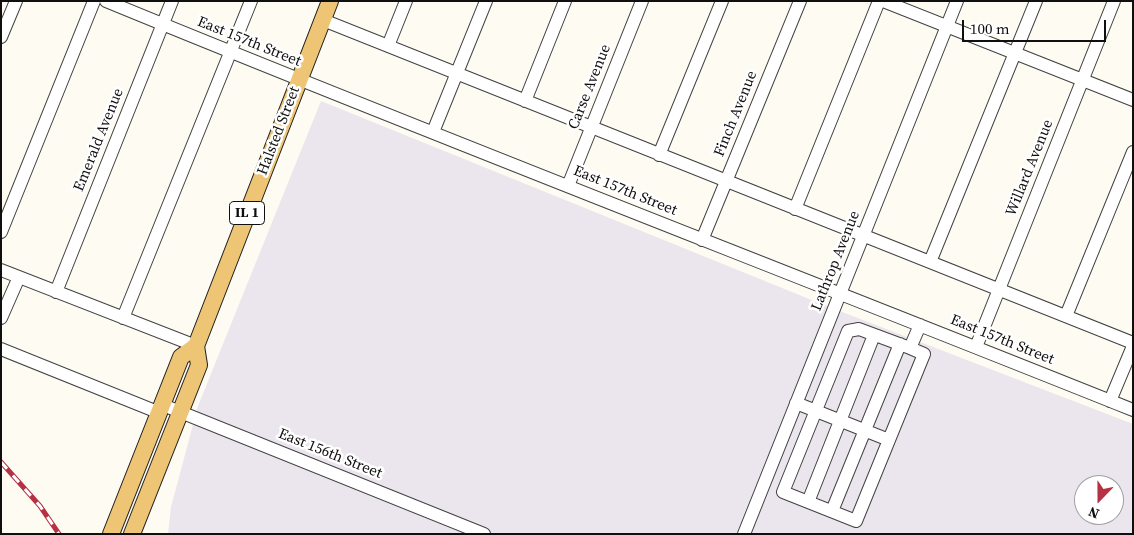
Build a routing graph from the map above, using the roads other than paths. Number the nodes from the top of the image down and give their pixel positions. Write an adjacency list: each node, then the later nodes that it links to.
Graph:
1 (16, 1): 20 (street)
2 (94, 1): 36 (street)
3 (106, 1): 18 (street, East 157th Street)
4 (172, 1): 18 (street, Emerald Avenue)
5 (251, 1): 22 (street)
6 (330, 1): 17 (main road, Halsted Street / IL 1)
7 (406, 1): 21 (street)
8 (486, 1): 24 (street)
9 (565, 1): 28 (street)
10 (642, 1): 29 (street, Carse Avenue)
11 (722, 1): 32 (street)
12 (800, 1): 33 (street, Finch Avenue)
13 (881, 1): 19 (street); 35 (street)
14 (957, 1): 19 (street, Lathrop Avenue)
15 (1036, 1): 23 (street)
16 (1114, 1): 26 (street, Willard Avenue)
17 (323, 20): 21 (street); 25 (main road, Halsted Street / IL 1)
18 (163, 25): 22 (street, East 157th Street); 43 (street, Emerald Avenue)
19 (947, 27): 23 (street); 37 (street, Lathrop Avenue)
20 (1, 37)
21 (388, 46): 24 (street)
22 (231, 52): 25 (street, East 157th Street); 47 (street)
23 (1015, 54): 26 (street); 39 (street)
24 (457, 74): 28 (street); 30 (street)
25 (298, 80): 30 (street, East 157th Street); 51 (main road, Halsted Street / IL 1)
26 (1082, 80): 27 (street); 42 (street, Willard Avenue)
27 (1133, 100)
28 (525, 101): 29 (street)
29 (591, 128): 32 (street); 34 (street, Carse Avenue)
30 (433, 132): 34 (street, East 157th Street)
31 (1133, 152): 45 (street)
32 (659, 155): 33 (street)
33 (726, 182): 35 (street); 38 (street, Finch Avenue)
34 (568, 186): 38 (street, East 157th Street)
35 (795, 209): 37 (street)
36 (1, 232)
37 (864, 235): 39 (street); 44 (street, Lathrop Avenue)
38 (702, 240): 44 (street, East 157th Street)
39 (930, 262): 42 (street)
40 (1, 270): 41 (street)
41 (19, 277): 43 (street); 46 (street)
42 (999, 290): 45 (street); 53 (street, Willard Avenue)
43 (56, 292): 47 (street)
44 (840, 294): 48 (street, East 157th Street); 55 (street, Lathrop Avenue)
45 (1066, 316): 50 (street)
46 (1, 318)
47 (123, 318): 51 (street)
48 (920, 325): 52 (street); 53 (street, East 157th Street)
49 (874, 335): 52 (street); 59 (street); 61 (street)
50 (1133, 345): 56 (street)
51 (196, 346): 57 (main road, Halsted Street / IL 1); 60 (main road, Halsted Street / IL 1)
52 (905, 346): 62 (street); 63 (street)
53 (976, 347): 56 (street, East 157th Street)
54 (1, 349): 57 (street, East 156th Street)
55 (796, 402): 59 (street); 69 (street, Lathrop Avenue)
56 (1110, 402): 58 (street, East 157th Street)
57 (161, 409): 60 (street, East 156th Street); 66 (main road, Halsted Street / IL 1)
58 (1133, 410)
59 (816, 411): 61 (street); 64 (street)
60 (181, 412): 67 (main road, Halsted Street / IL 1); 68 (street, East 156th Street)
61 (841, 420): 62 (street); 64 (street)
62 (865, 430): 63 (street); 65 (street)
63 (889, 440): 65 (street)
64 (808, 502): 65 (street)
65 (832, 511)
66 (111, 534)
67 (132, 534)
68 (484, 534)
69 (744, 534)

